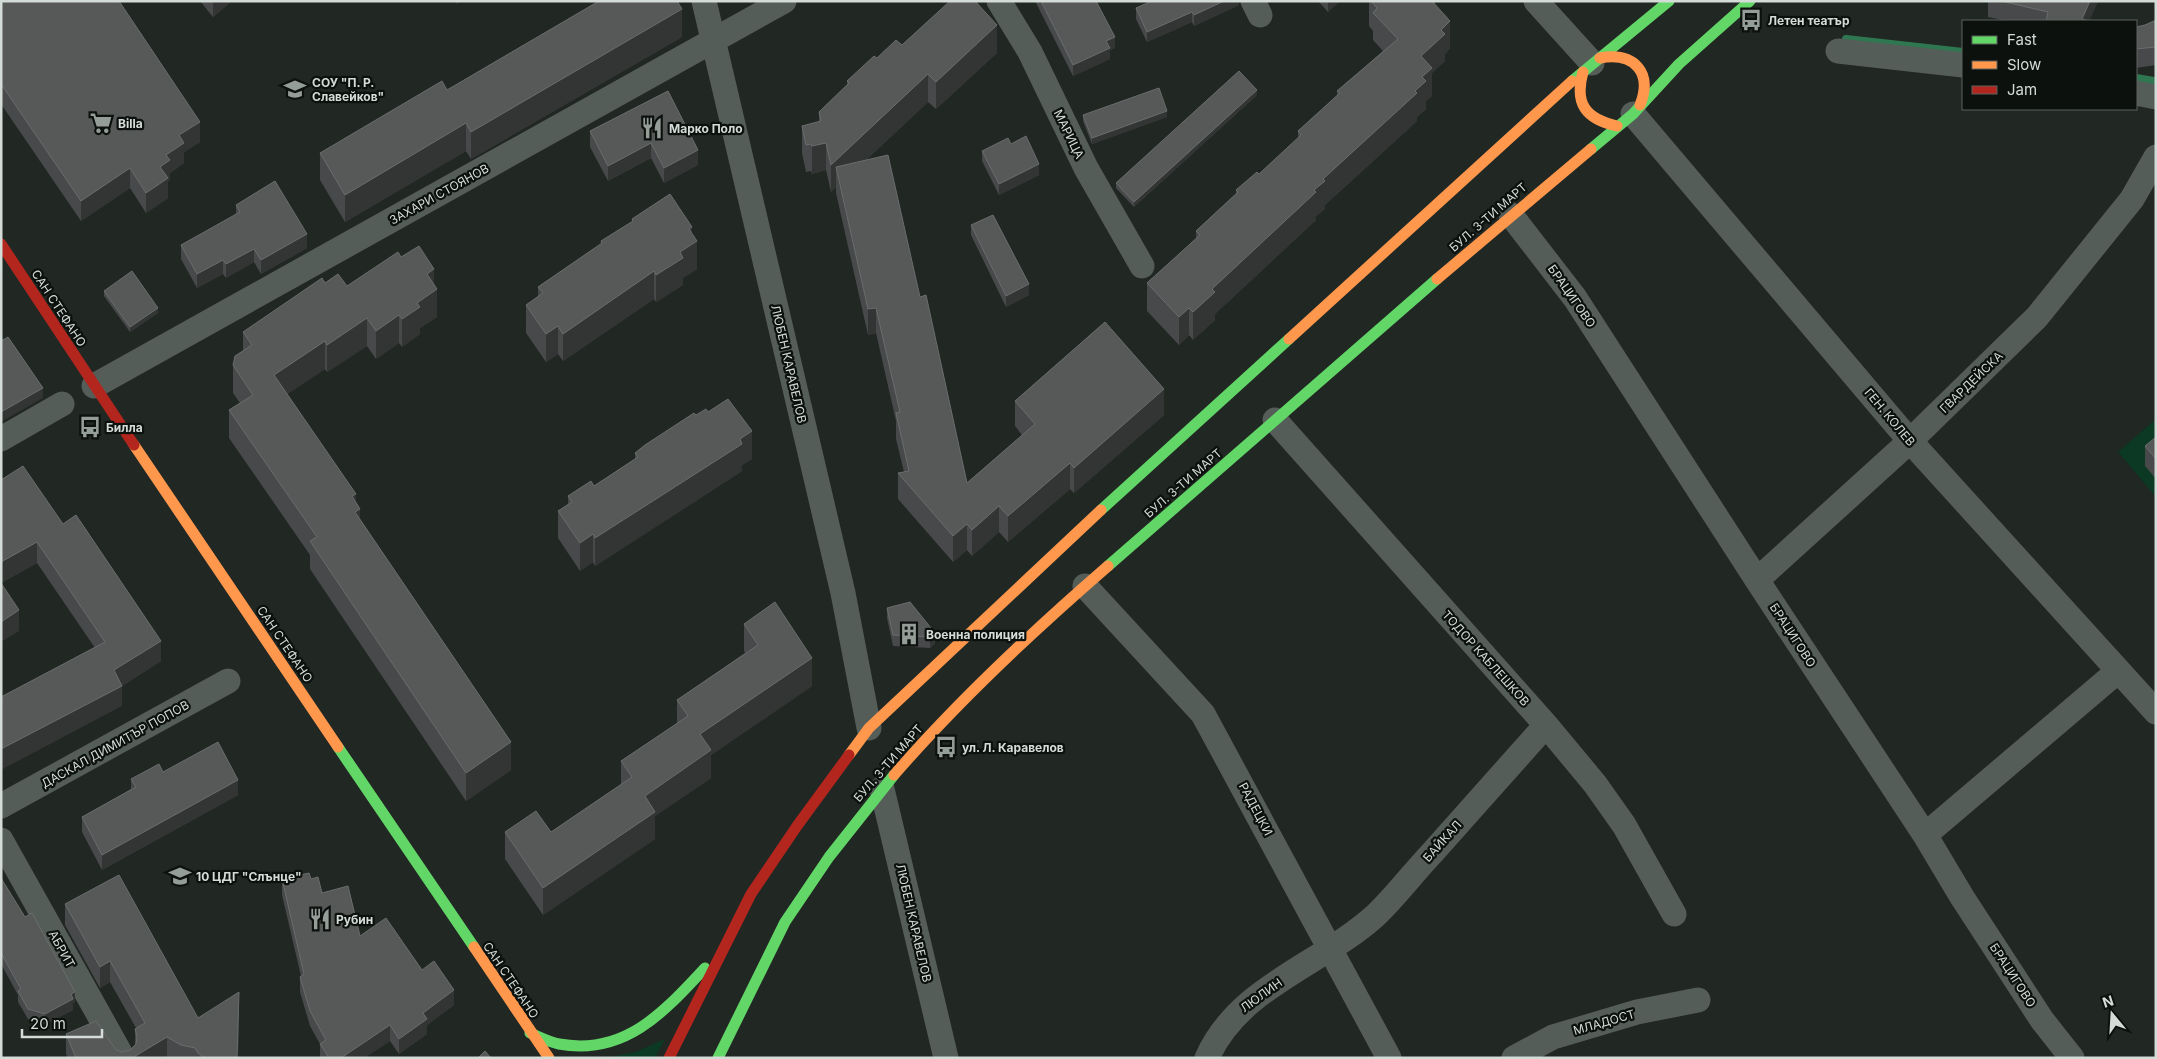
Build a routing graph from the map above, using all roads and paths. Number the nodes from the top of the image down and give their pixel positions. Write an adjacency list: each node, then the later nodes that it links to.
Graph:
1 (704, 1): 7 (street, ЛЮБЕН КАРАВЕЛОВ)
2 (784, 1): 7 (street, ЗАХАРИ СТОЯНОВ)
3 (999, 1): 17 (street, МАРИЦА)
4 (1536, 1): 9 (street)
5 (1669, 1): 9 (main road)
6 (1750, 1): 13 (main road, БУЛ. 3-ТИ МАРТ)
7 (714, 41): 18 (street, ЗАХАРИ СТОЯНОВ); 29 (street, ЛЮБЕН КАРАВЕЛОВ)
8 (1838, 51): 10 (street)
9 (1592, 64): 13 (main road); 13 (main road); 29 (main road)
10 (1962, 66)
11 (2137, 93): 12 (street)
12 (2156, 97)
13 (1630, 115): 15 (main road, БУЛ. 3-ТИ МАРТ); 22 (street, ГЕН. КОЛЕВ)
14 (2156, 157): 22 (street, ГВАРДЕЙСКА)
15 (1511, 215): 20 (main road, БУЛ. 3-ТИ МАРТ); 23 (street, БРАЦИГОВО)
16 (1, 244): 18 (main road, САН СТЕФАНО)
17 (1142, 266)
18 (94, 386): 38 (main road, САН СТЕФАНО)
19 (62, 404): 21 (street)
20 (1275, 420): 24 (main road, БУЛ. 3-ТИ МАРТ); 28 (street, ТОДОР КАБЛЕШКОВ)
21 (1, 439)
22 (1910, 441): 23 (street, ГВАРДЕЙСКА); 25 (street, ГЕН. КОЛЕВ)
23 (1757, 580): 32 (street, БРАЦИГОВО)
24 (1086, 586): 30 (main road, БУЛ. 3-ТИ МАРТ); 35 (street, РАДЕЦКИ)
25 (2118, 671): 27 (street, ГЕН. КОЛЕВ); 32 (street)
26 (228, 681): 31 (street, ДАСКАЛ ДИМИТЪР ПОПОВ)
27 (2156, 712)
28 (1546, 725): 34 (street, ТОДОР КАБЛЕШКОВ); 35 (street, БАЙКАЛ)
29 (869, 728): 36 (main road)
30 (882, 789): 42 (main road, БУЛ. 3-ТИ МАРТ); 43 (street, ЛЮБЕН КАРАВЕЛОВ)
31 (1, 806)
32 (1925, 836): 47 (street, БРАЦИГОВО)
33 (1, 840): 39 (street, АБРИТ)
34 (1674, 914)
35 (1331, 948): 44 (street, ЛЮЛИН); 45 (street, РАДЕЦКИ)
36 (723, 949): 38 (main road); 41 (main road)
37 (1698, 1000): 46 (street, МЛАДОСТ)
38 (530, 1033): 40 (main road, САН СТЕФАНО)
39 (124, 1058)
40 (548, 1058)
41 (669, 1058)
42 (718, 1058)
43 (946, 1058)
44 (1207, 1058)
45 (1389, 1058)
46 (1514, 1058)
47 (2072, 1058)

